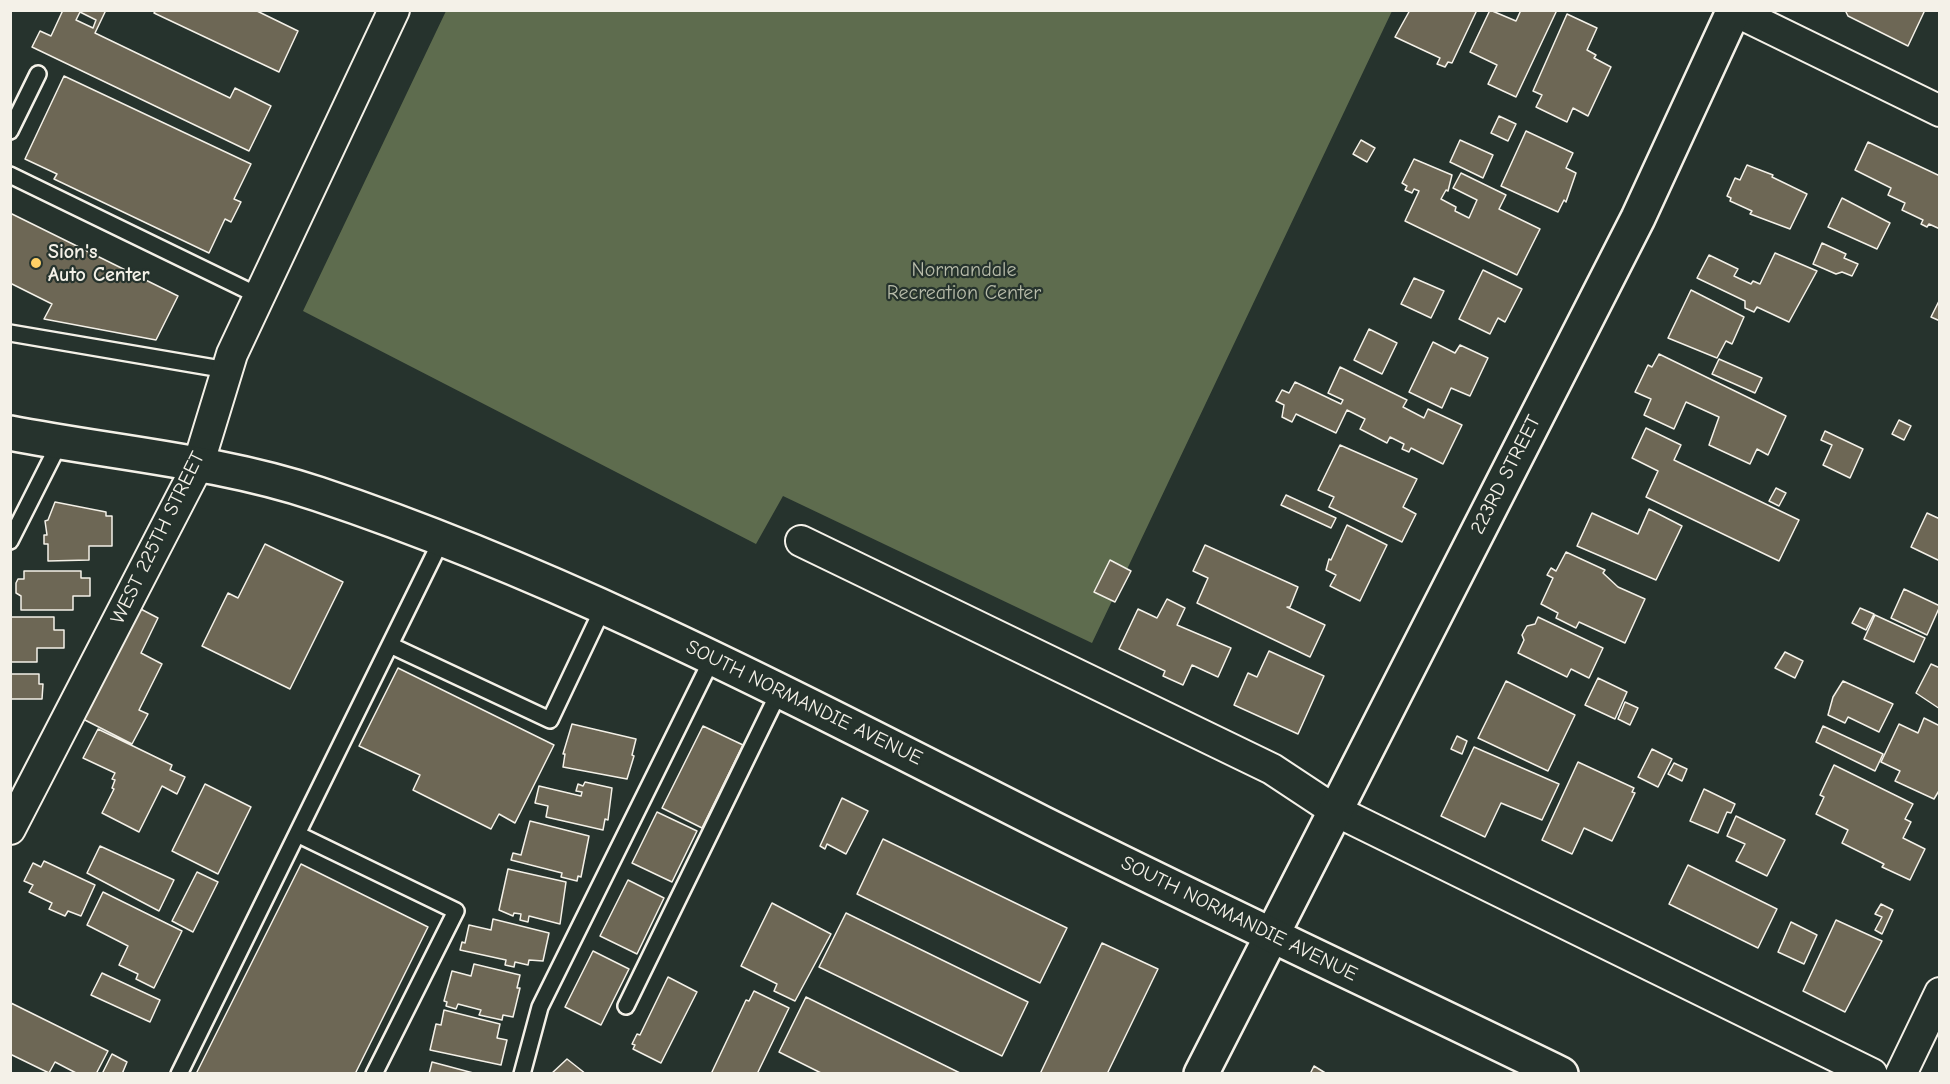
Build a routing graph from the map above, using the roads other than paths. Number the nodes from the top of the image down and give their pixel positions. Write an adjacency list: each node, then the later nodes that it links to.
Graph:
1 (394, 10): 7 (street, WEST 225TH STREET)
2 (1734, 11): 4 (street); 20 (main road, 223RD STREET)
3 (39, 74): 5 (lane)
4 (1940, 111)
5 (10, 131)
6 (10, 175): 7 (lane)
7 (259, 296): 9 (street, WEST 225TH STREET)
8 (10, 333): 9 (lane)
9 (227, 370): 12 (street, WEST 225TH STREET)
10 (10, 434): 11 (main road, SOUTH NORMANDIE AVENUE)
11 (60, 442): 12 (main road, SOUTH NORMANDIE AVENUE); 13 (lane)
12 (198, 465): 14 (main road, SOUTH NORMANDIE AVENUE); 21 (street, WEST 225TH STREET)
13 (10, 541)
14 (441, 541): 16 (main road, SOUTH NORMANDIE AVENUE); 17 (lane)
15 (801, 541): 20 (street)
16 (604, 606): 17 (lane); 18 (main road, SOUTH NORMANDIE AVENUE)
17 (390, 645): 22 (lane)
18 (713, 657): 19 (main road, SOUTH NORMANDIE AVENUE); 28 (lane)
19 (780, 690): 23 (main road, SOUTH NORMANDIE AVENUE); 25 (lane)
20 (1334, 810): 23 (main road, 223RD STREET); 31 (street)
21 (10, 828)
22 (297, 834): 26 (lane); 27 (lane)
23 (1270, 935): 29 (main road, 223RD STREET); 30 (main road, SOUTH NORMANDIE AVENUE)
24 (1940, 993): 32 (street)
25 (626, 1006)
26 (178, 1074)
27 (374, 1074)
28 (522, 1074)
29 (1201, 1074)
30 (1561, 1074)
31 (1872, 1074)
32 (1901, 1074)

